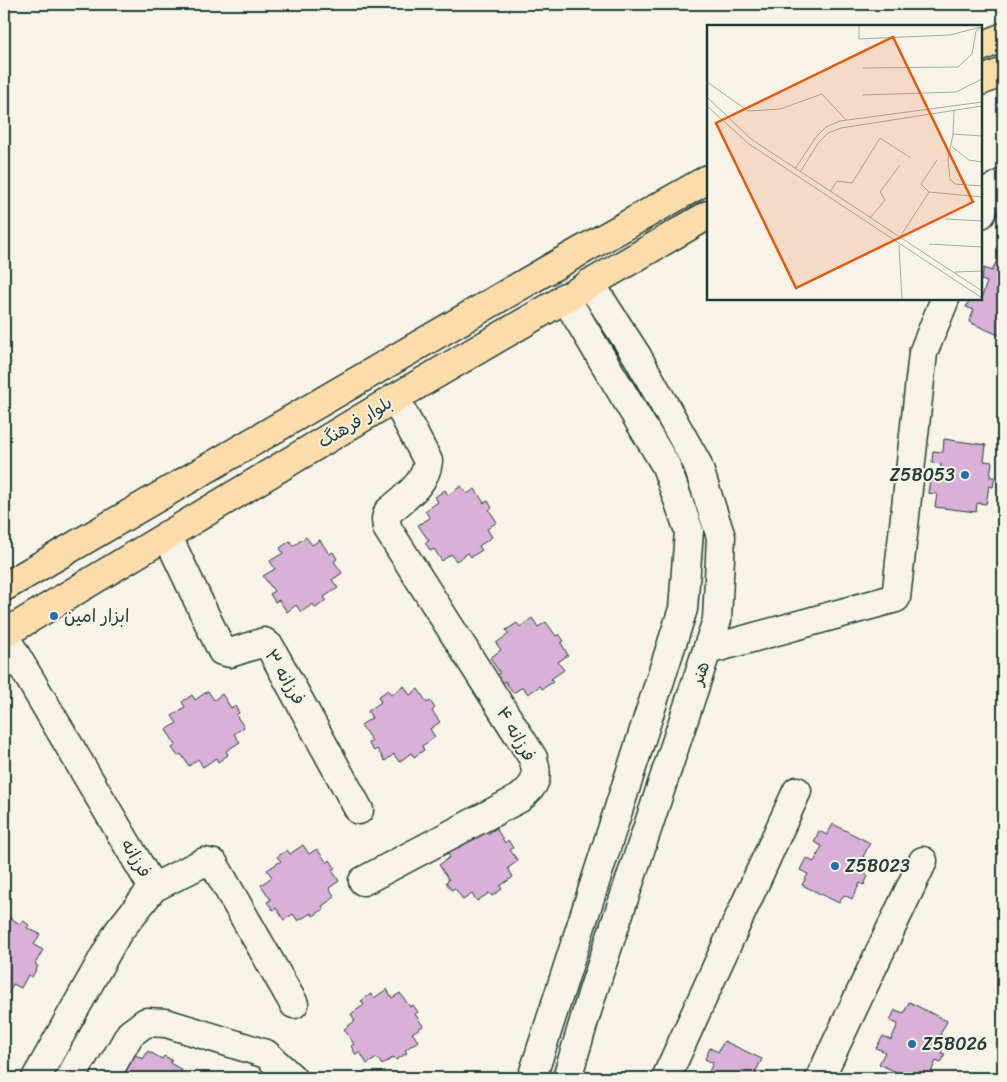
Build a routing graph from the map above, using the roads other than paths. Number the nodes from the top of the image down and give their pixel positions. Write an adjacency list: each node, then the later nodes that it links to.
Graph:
1 (1003, 37): 2 (main road)
2 (982, 47)
3 (1003, 72): 4 (main road)
4 (982, 81)
5 (707, 180): 9 (main road, بلوار فرهنگ)
6 (1003, 183): 7 (street)
7 (982, 211)
8 (707, 216): 11 (main road, بلوار فرهنگ)
9 (574, 255): 10 (main road, بلوار فرهنگ); 11 (main road)
10 (549, 269): 12 (main road); 16 (main road, بلوار فرهنگ)
11 (590, 283): 12 (main road, بلوار فرهنگ); 18 (street, هنر)
12 (565, 297): 14 (main road, بلوار فرهنگ); 28 (street, هنر)
13 (945, 300): 18 (street)
14 (395, 398): 15 (main road, بلوار فرهنگ); 22 (street, فرزانه ۴)
15 (167, 535): 17 (main road, بلوار فرهنگ); 20 (street, فرزانه ۳)
16 (4, 587)
17 (4, 635): 23 (street, فرزانه)
18 (708, 650): 29 (street, هنر)
19 (797, 791): 30 (street)
20 (359, 810)
21 (923, 862): 31 (street)
22 (362, 881)
23 (153, 888): 24 (street); 25 (street, فرزانه)
24 (294, 1004)
25 (36, 1078)
26 (105, 1078): 27 (street)
27 (292, 1078)
28 (532, 1078)
29 (567, 1078)
30 (666, 1078)
31 (820, 1078)

